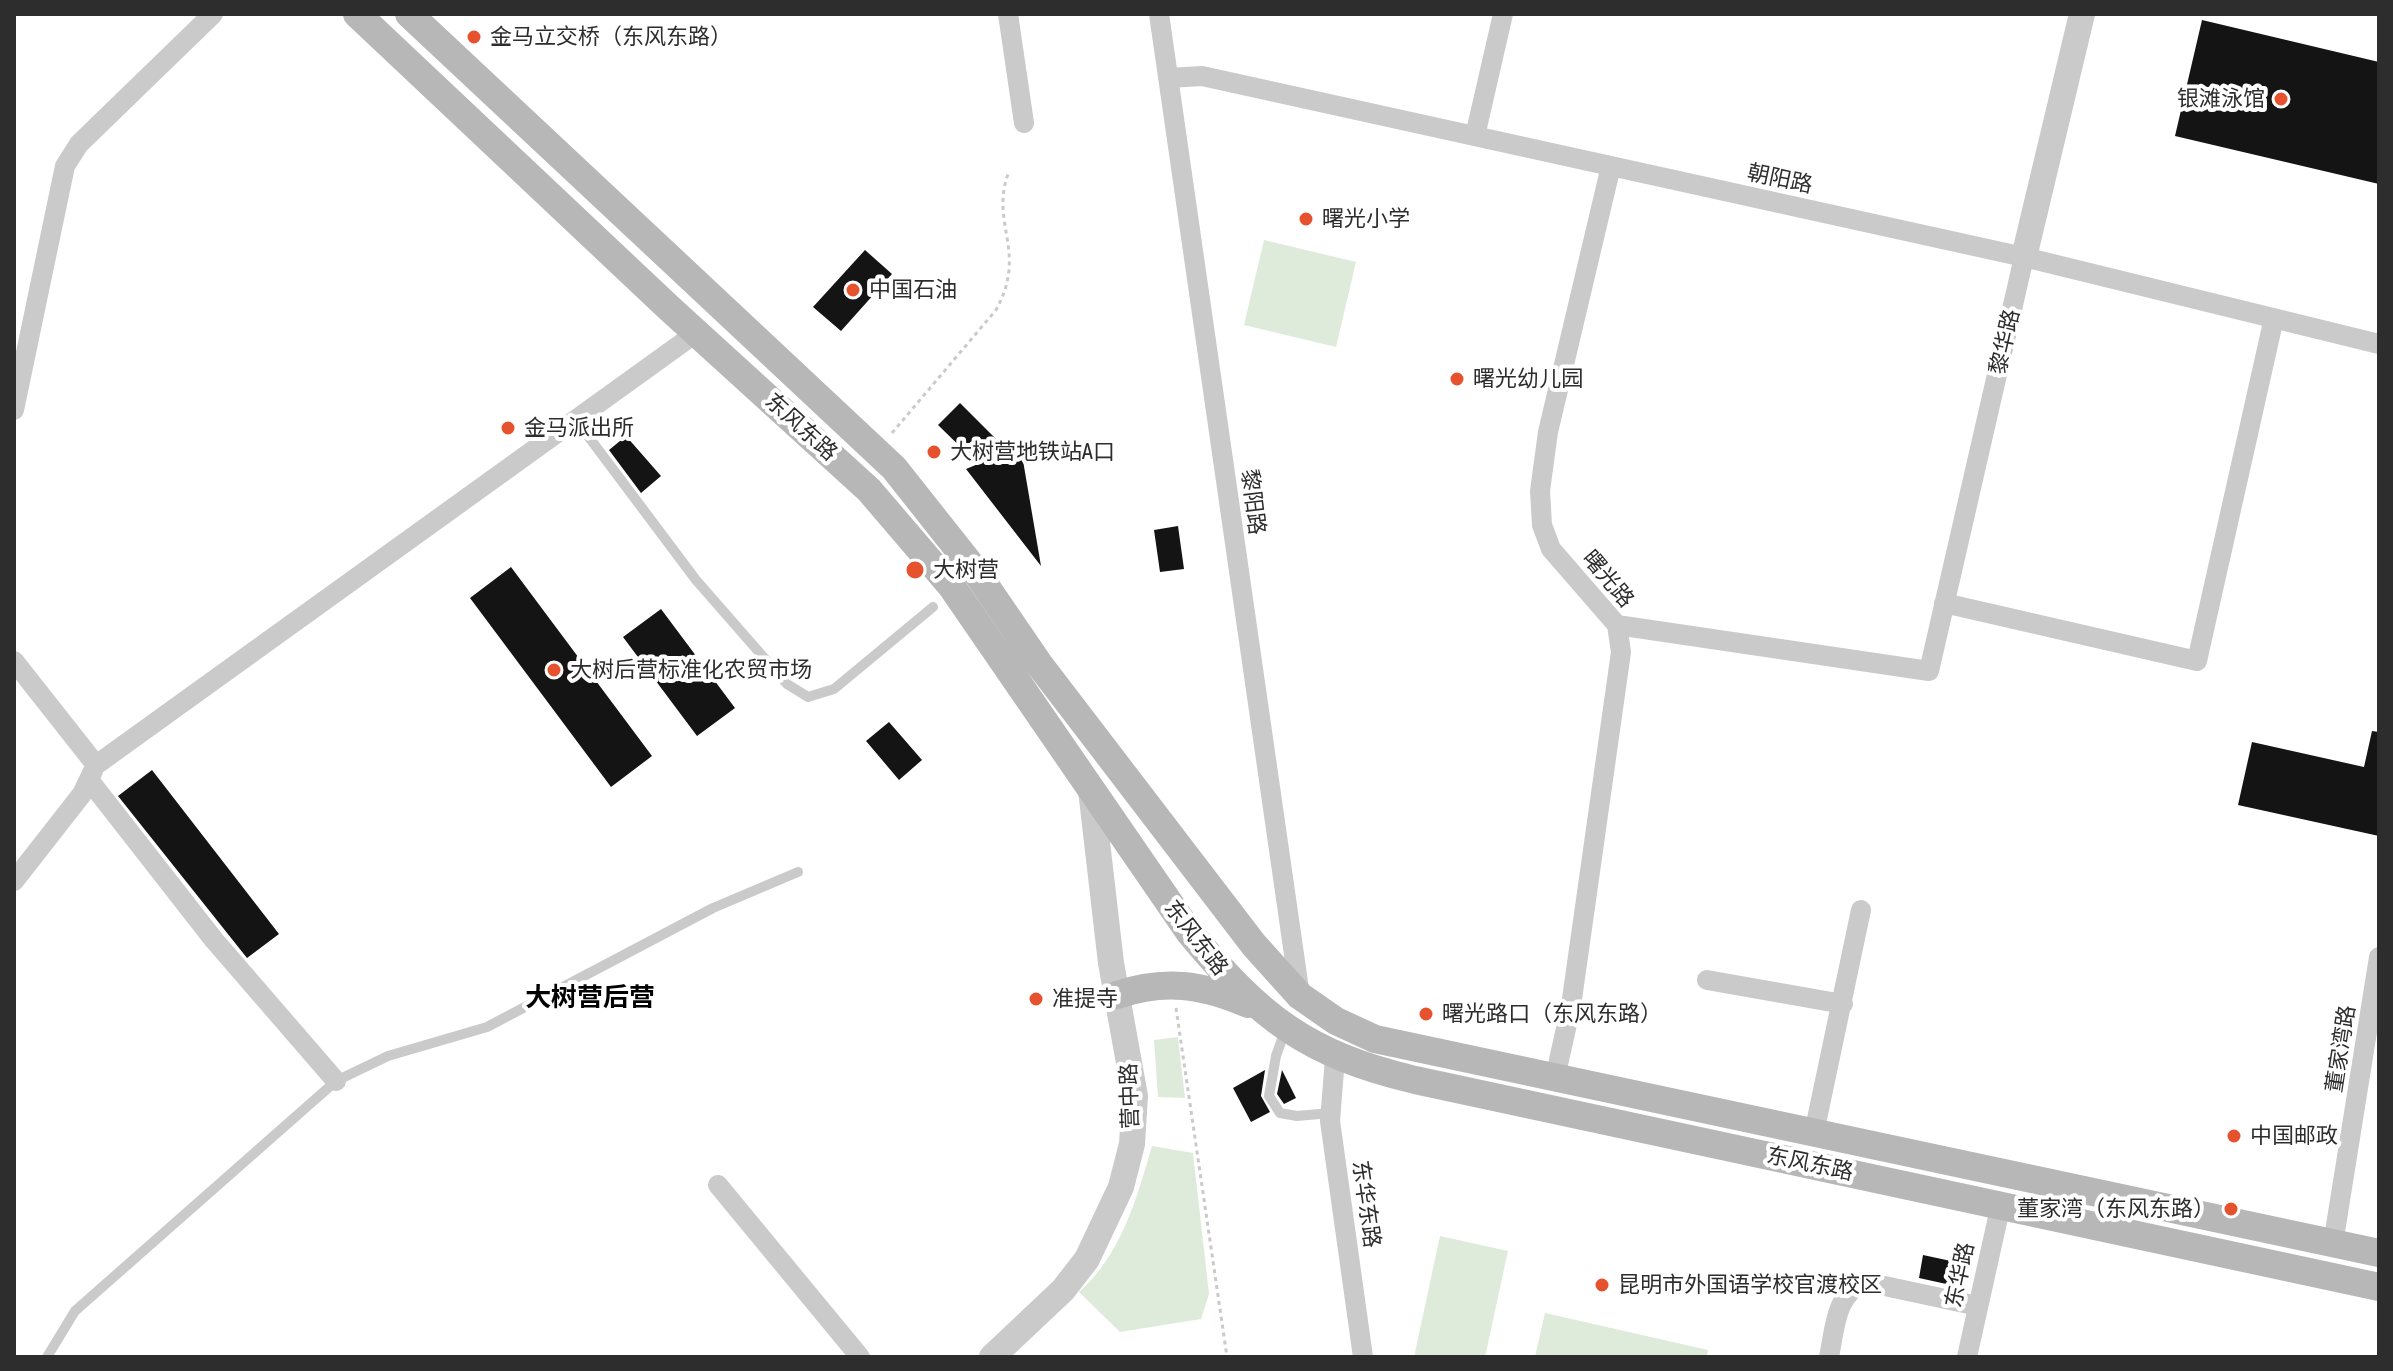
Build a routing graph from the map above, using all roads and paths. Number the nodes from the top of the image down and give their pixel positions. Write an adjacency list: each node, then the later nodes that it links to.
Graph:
1 (213, 14): 17 (street)
2 (357, 14): 15 (main road, 东风东路)
3 (409, 14): 19 (main road, 东风东路)
4 (1008, 14): 9 (street)
5 (1159, 14): 8 (street, 黎阳路)
6 (1503, 14): 10 (street)
7 (2082, 14): 13 (street, 黎华路)
8 (1168, 78): 10 (street, 朝阳路); 33 (street, 黎阳路)
9 (1024, 123)
10 (1475, 136): 11 (street, 朝阳路)
11 (1611, 166): 13 (street, 朝阳路); 22 (street, 曙光路)
12 (1008, 174): 19 (path)
13 (2024, 257): 14 (street, 朝阳路); 20 (street, 黎华路)
14 (2274, 318): 16 (street, 朝阳路); 20 (street)
15 (696, 333): 18 (street); 25 (main road, 东风东路)
16 (2379, 344)
17 (14, 410)
18 (576, 420): 21 (lane); 24 (street)
19 (877, 451): 33 (main road, 东风东路)
20 (1944, 603): 22 (street, 黎华路)
21 (933, 607)
22 (1617, 625): 38 (street, 曙光路)
23 (14, 661): 24 (street)
24 (93, 772): 27 (street); 39 (street)
25 (1091, 790): 32 (street, 营中路); 35 (main road, 东风东路)
26 (798, 872): 39 (lane)
27 (14, 881)
28 (1861, 910): 34 (street)
29 (2379, 957): 44 (street, 董家湾路)
30 (1707, 980): 34 (street)
31 (1173, 985): 32 (main road); 35 (main road); 51 (path)
32 (1117, 995): 50 (street, 营中路)
33 (1300, 996): 38 (main road, 东风东路)
34 (1843, 1004): 41 (street)
35 (1262, 1011): 36 (main road, 东风东路)
36 (1286, 1028): 37 (main road, 东风东路); 40 (lane)
37 (1335, 1058): 40 (street, 东华东路); 43 (main road, 东风东路)
38 (1555, 1078): 41 (main road, 东风东路)
39 (336, 1081): 48 (lane)
40 (1331, 1113): 52 (street, 东华东路)
41 (1814, 1133): 44 (main road, 东风东路)
42 (718, 1185): 49 (street)
43 (2001, 1204): 46 (main road, 东风东路); 47 (street, 东华路)
44 (2333, 1244): 45 (main road, 东风东路)
45 (2379, 1253)
46 (2379, 1287)
47 (1978, 1306): 53 (street); 54 (street, 东华路)
48 (47, 1357)
49 (860, 1357)
50 (992, 1357)
51 (1227, 1357)
52 (1363, 1357)
53 (1829, 1357)
54 (1967, 1357)

